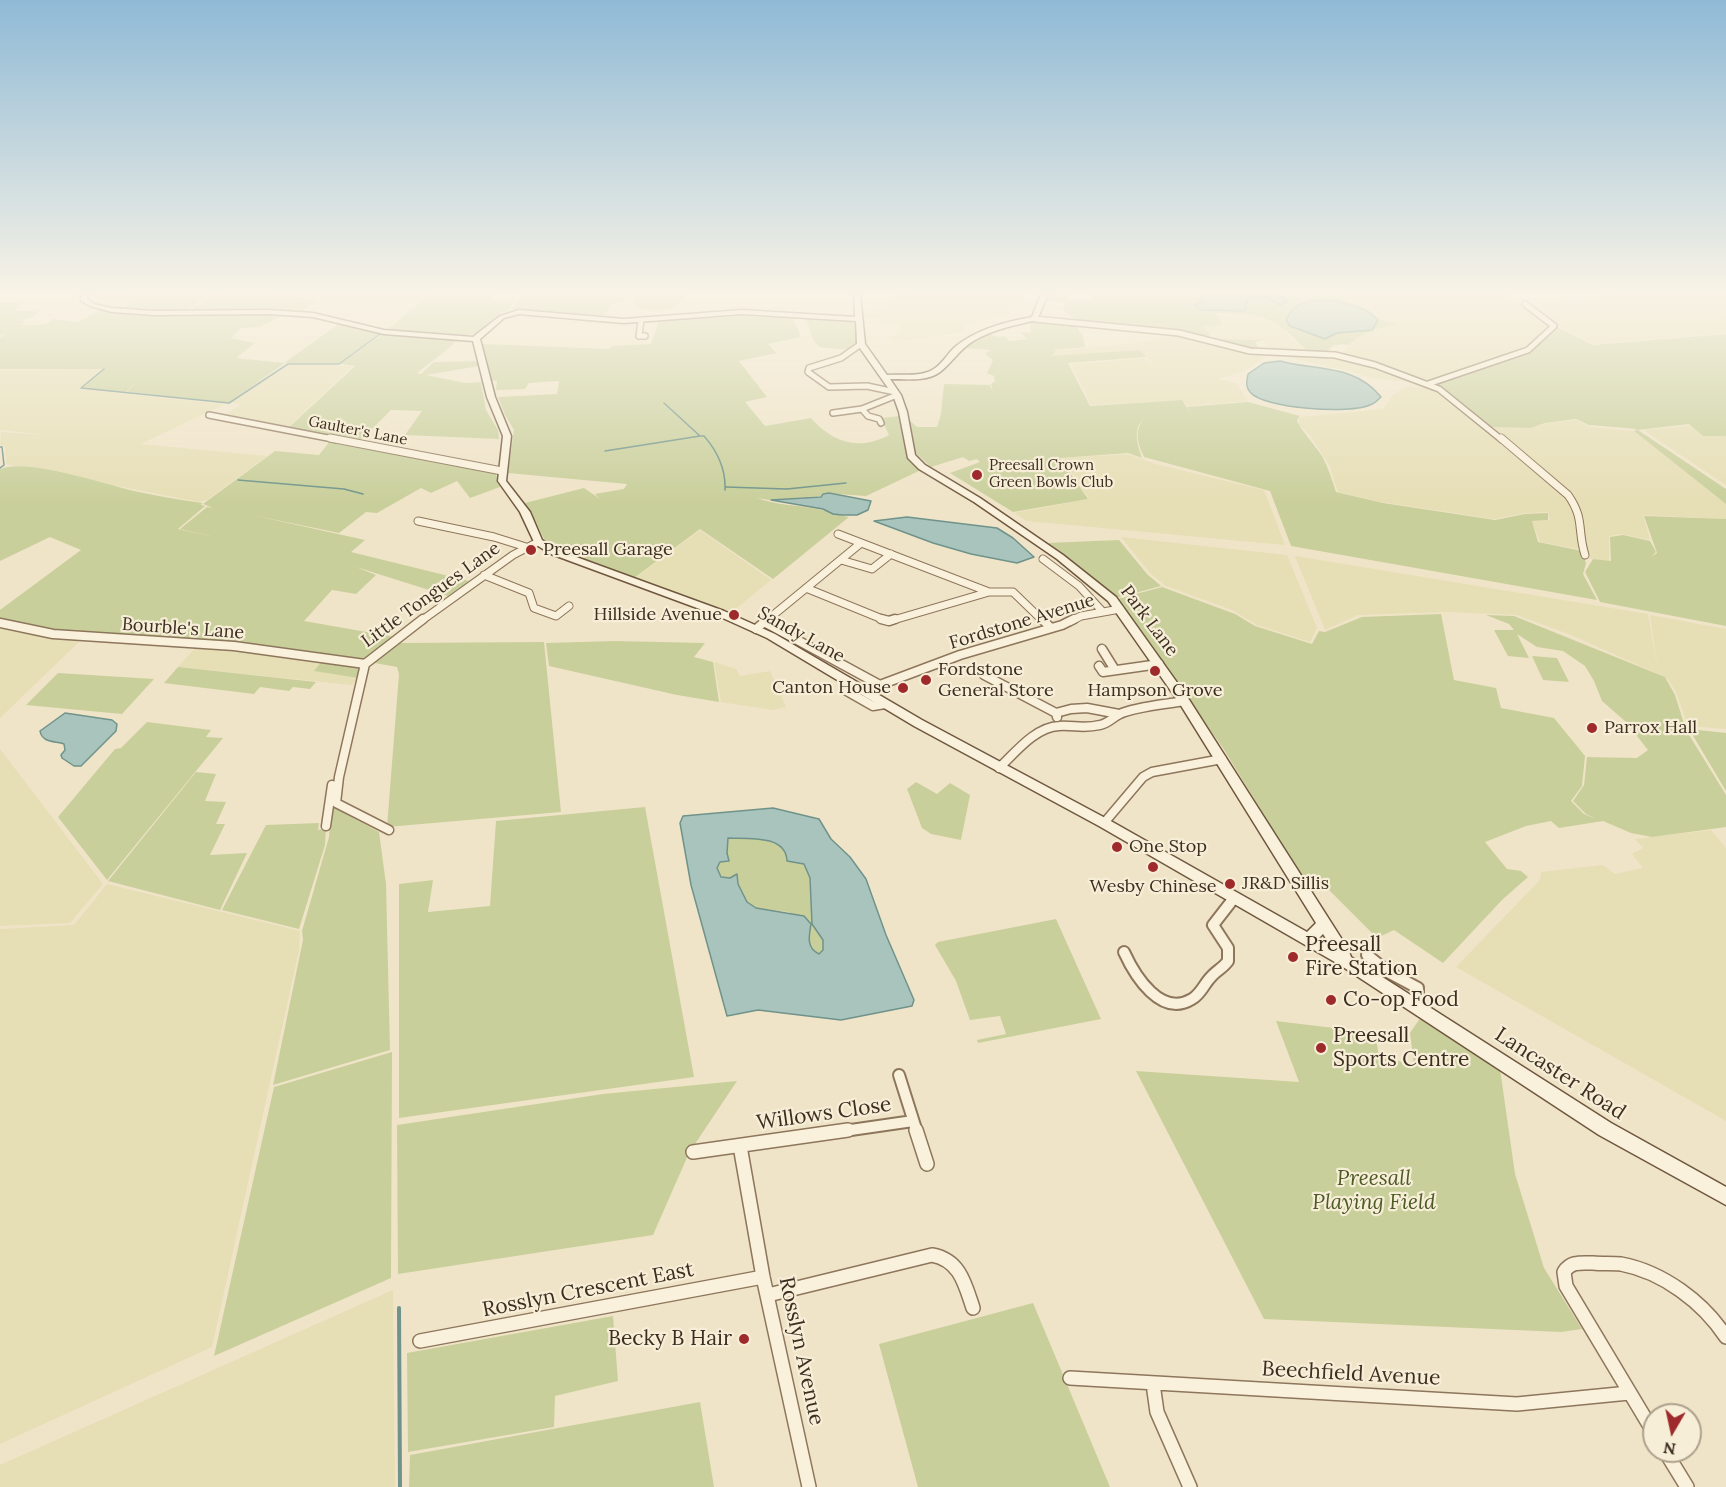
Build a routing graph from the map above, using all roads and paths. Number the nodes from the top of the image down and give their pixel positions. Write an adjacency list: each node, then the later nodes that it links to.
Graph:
1 (483, 363): 14 (main road)
2 (824, 363): 9 (street)
3 (874, 363): 7 (main road, Park Lane)
4 (943, 363): 7 (main road)
5 (1369, 363): 8 (street)
6 (1489, 363): 8 (street)
7 (885, 380): 9 (main road, Park Lane)
8 (1428, 384): 21 (street)
9 (896, 393): 10 (street); 28 (main road, Park Lane)
10 (862, 409): 11 (street); 13 (street)
11 (833, 413)
12 (209, 416): 14 (street, Gaulter's Lane)
13 (881, 423)
14 (502, 471): 17 (main road)
15 (418, 521): 19 (street)
16 (838, 534): 18 (street)
17 (538, 542): 19 (street, Little Tongues Lane); 31 (main road, Sandy Lane)
18 (861, 543): 20 (street); 23 (street)
19 (526, 547): 24 (street, Little Tongues Lane)
20 (891, 554): 23 (street); 26 (street)
21 (1585, 555)
22 (1043, 559): 29 (street, Park Lane)
23 (841, 560): 25 (street)
24 (484, 575): 27 (street); 34 (street, Little Tongues Lane)
25 (806, 588): 26 (street); 31 (street)
26 (989, 592): 32 (street)
27 (569, 606)
28 (1120, 609): 29 (street, Fordstone Avenue); 35 (main road, Park Lane)
29 (1103, 612): 32 (street, Fordstone Avenue)
30 (0, 623): 34 (street, Bourble's Lane)
31 (760, 626): 39 (main road, Sandy Lane); 40 (street, Sandy Lane)
32 (1052, 628): 40 (street, Fordstone Avenue)
33 (1102, 649): 37 (street)
34 (365, 664): 47 (street, Little Tongues Lane)
35 (1159, 664): 37 (street); 42 (main road, Park Lane)
36 (1099, 666): 37 (street)
37 (1115, 670)
38 (984, 675): 44 (street)
39 (848, 682): 41 (main road, Sandy Lane); 43 (street)
40 (880, 685): 41 (street, Fordstone Avenue)
41 (867, 693): 43 (main road, Sandy Lane)
42 (1184, 701): 45 (street); 48 (main road, Park Lane)
43 (885, 704): 49 (main road, Sandy Lane)
44 (1056, 712): 45 (street); 46 (street)
45 (1119, 714): 46 (street)
46 (1058, 725): 49 (street)
47 (350, 730): 51 (street); 52 (street, Little Tongues Lane)
48 (1221, 759): 50 (street); 54 (main road, Park Lane)
49 (999, 768): 50 (main road, Sandy Lane)
50 (1104, 823): 53 (main road, Sandy Lane)
51 (326, 826)
52 (389, 830)
53 (1234, 898): 55 (main road, Sandy Lane); 56 (street)
54 (1326, 926): 55 (main road); 58 (main road, Park Lane)
55 (1308, 940): 58 (main road, Sandy Lane)
56 (1124, 952)
57 (1367, 955): 59 (street)
58 (1344, 960): 59 (main road, Lancaster Road)
59 (1411, 1002): 65 (main road, Lancaster Road)
60 (899, 1075): 61 (street, Willows Close)
61 (913, 1121): 62 (street, Willows Close); 64 (street, Willows Close)
62 (740, 1146): 63 (street, Willows Close); 66 (street, Willows Close)
63 (693, 1152)
64 (927, 1164)
65 (1726, 1196)
66 (754, 1224): 67 (street, Rosslyn Avenue)
67 (764, 1277): 68 (street, Rosslyn Avenue); 71 (street, Rosslyn Crescent East)
68 (768, 1295): 69 (street); 77 (street, Rosslyn Avenue)
69 (973, 1308)
70 (1726, 1337): 74 (street)
71 (420, 1341)
72 (1070, 1378): 73 (street, Beechfield Avenue)
73 (1152, 1384): 74 (street, Beechfield Avenue); 78 (street)
74 (1629, 1392): 75 (street)
75 (1642, 1413)
76 (1673, 1463): 79 (street)
77 (809, 1487)
78 (1190, 1487)
79 (1688, 1487)

